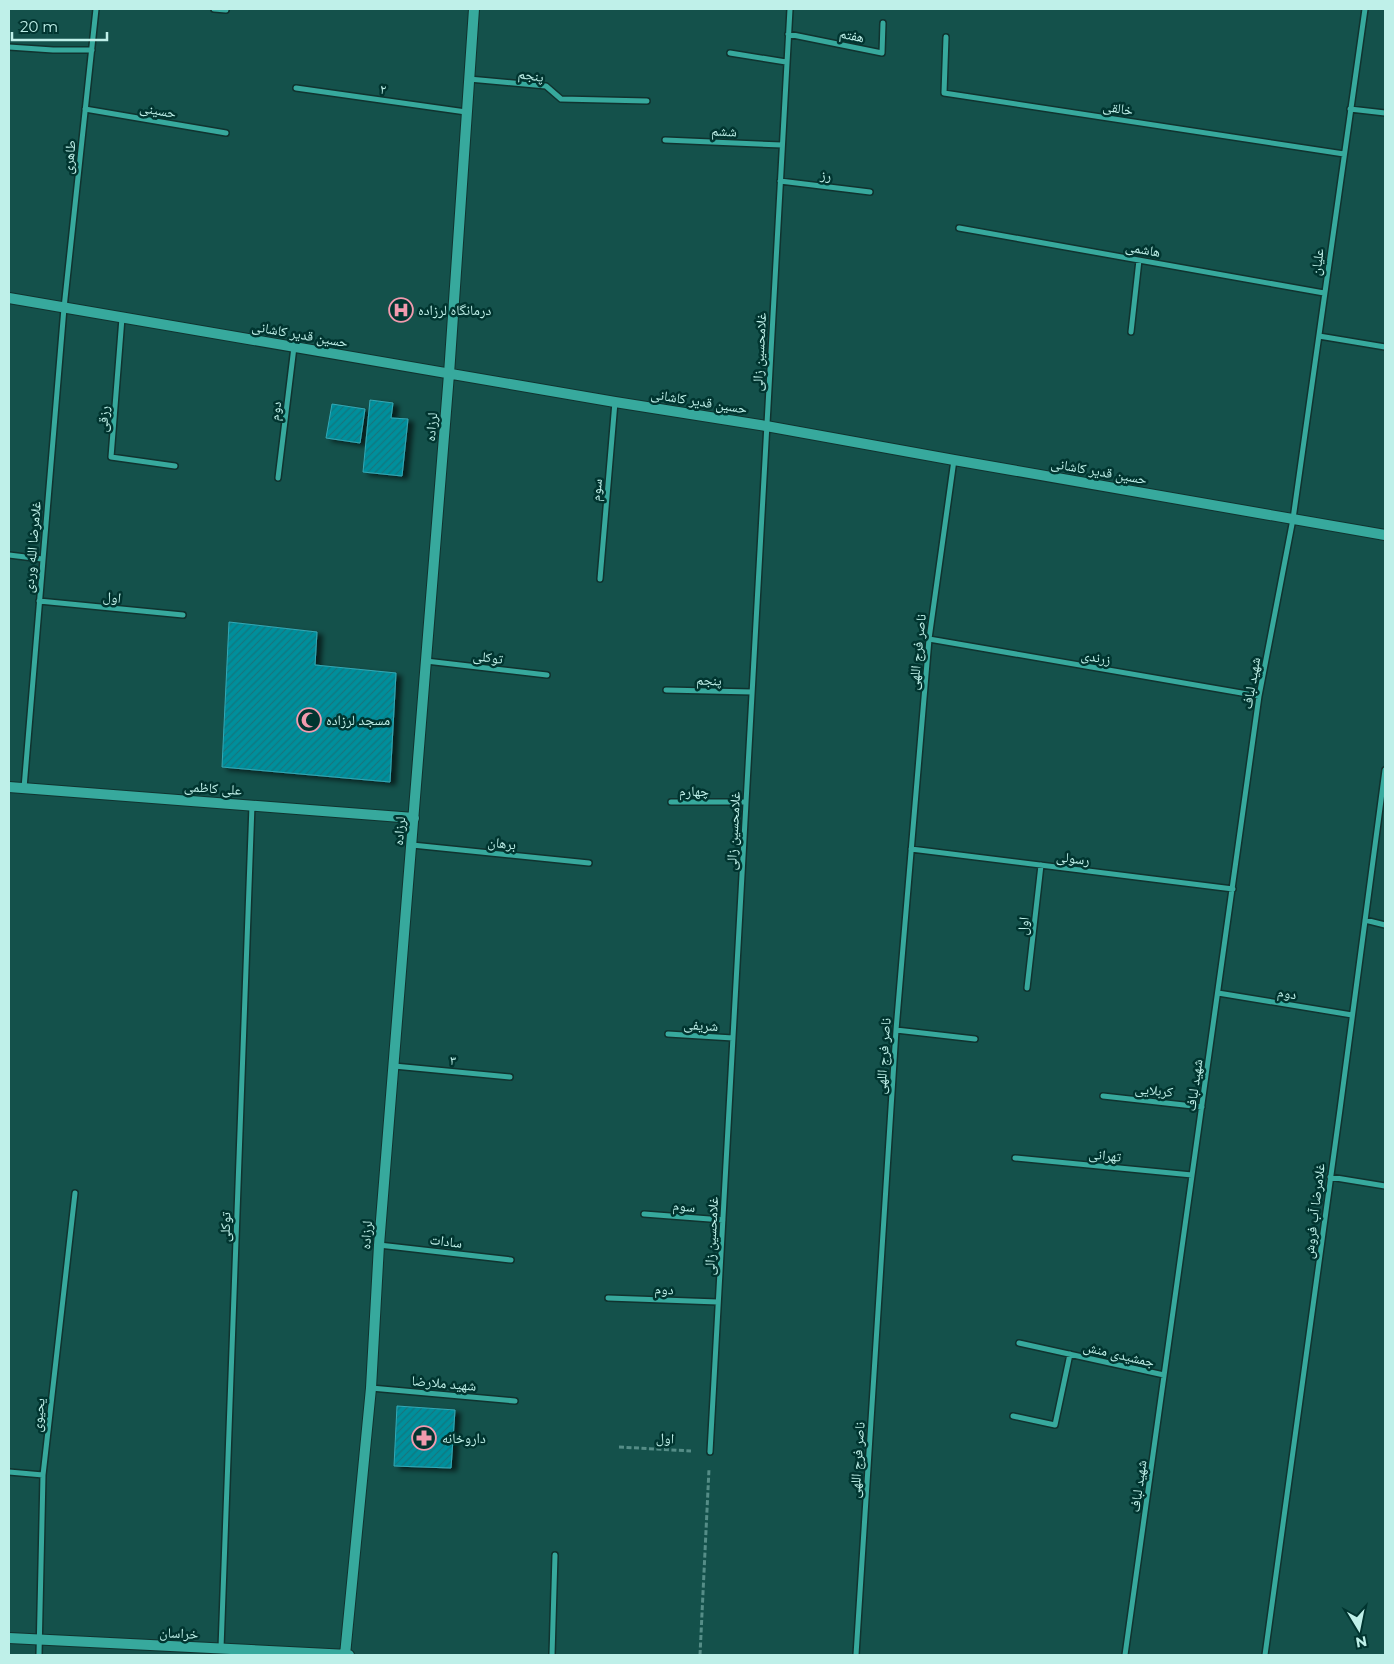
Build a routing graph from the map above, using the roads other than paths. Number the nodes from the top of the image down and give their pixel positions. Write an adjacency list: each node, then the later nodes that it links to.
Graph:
1 (96, 9): 11 (street, طاهری)
2 (214, 9): 6 (street)
3 (474, 9): 14 (street, لرزاده)
4 (790, 9): 8 (street, غلامحسین زالی)
5 (1365, 9): 18 (street, علیان)
6 (226, 10)
7 (883, 23): 8 (street, هفتم)
8 (788, 34): 13 (street, غلامحسین زالی)
9 (946, 37): 24 (street, خالقی)
10 (9, 46): 11 (street)
11 (92, 50): 17 (street, طاهری)
12 (730, 53): 13 (street)
13 (786, 62): 23 (street, غلامحسین زالی)
14 (469, 79): 16 (street, پنجم); 19 (street, لرزاده)
15 (296, 88): 19 (street, ۲)
16 (646, 101)
17 (85, 109): 21 (street, حسینی); 31 (street, طاهری)
18 (1350, 109): 20 (street); 24 (street, علیان)
19 (467, 112): 37 (street, لرزاده)
20 (1385, 113)
21 (226, 133)
22 (665, 140): 23 (street, ششم)
23 (782, 145): 25 (street, غلامحسین زالی)
24 (1344, 154): 29 (street, علیان)
25 (780, 181): 26 (street, رز); 39 (street, غلامحسین زالی)
26 (870, 192)
27 (959, 228): 28 (street, هاشمی)
28 (1140, 260): 29 (street, هاشمی); 33 (street)
29 (1324, 293): 34 (street, علیان)
30 (9, 298): 31 (street, حسین قدیر کاشانی)
31 (64, 308): 32 (street, حسین قدیر کاشانی); 46 (street, غلامرضا الله وردی)
32 (122, 317): 35 (street, حسین قدیر کاشانی); 41 (street, رزقی)
33 (1131, 332)
34 (1318, 336): 36 (street); 43 (street, علیان)
35 (294, 347): 37 (street, حسین قدیر کاشانی); 42 (street, دوم)
36 (1385, 347)
37 (449, 374): 38 (street, حسین قدیر کاشانی); 51 (street, لرزاده)
38 (615, 402): 39 (street, حسین قدیر کاشانی); 47 (street, سوم)
39 (766, 426): 40 (street, حسین قدیر کاشانی); 54 (street, غلامحسین زالی)
40 (954, 460): 43 (street, حسین قدیر کاشانی); 50 (street, ناصر فرج اللهی)
41 (175, 466)
42 (278, 478)
43 (1293, 519): 44 (street, حسین قدیر کاشانی); 55 (street, شهید لباف)
44 (1385, 535)
45 (9, 555): 46 (street)
46 (42, 559): 48 (street, غلامرضا الله وردی)
47 (600, 579)
48 (39, 601): 49 (street, اول); 58 (street, غلامرضا الله وردی)
49 (183, 616)
50 (929, 639): 55 (street, زرندی); 64 (street, ناصر فرج اللهی)
51 (426, 661): 52 (street, توکلی); 62 (street, لرزاده)
52 (547, 675)
53 (666, 690): 54 (street, پنجم)
54 (752, 692): 60 (street, غلامحسین زالی)
55 (1259, 696): 67 (street, شهید لباف)
56 (1385, 770): 68 (street, غلامرضا آب فروش)
57 (9, 787): 58 (street, علی کاظمی)
58 (24, 788): 61 (street, علی کاظمی)
59 (671, 802): 60 (street, چهارم)
60 (746, 802): 75 (street, غلامحسین زالی)
61 (252, 805): 62 (street, علی کاظمی); 104 (street, توکلی)
62 (414, 818): 63 (street, لرزاده)
63 (412, 845): 65 (street, برهان); 77 (street, لرزاده)
64 (911, 849): 66 (street, رسولی); 73 (street, ناصر فرج اللهی)
65 (589, 863)
66 (1041, 865): 67 (street, رسولی); 70 (street, اول)
67 (1232, 889): 71 (street, شهید لباف)
68 (1365, 920): 69 (street); 72 (street, غلامرضا آب فروش)
69 (1385, 925)
70 (1027, 988)
71 (1218, 993): 72 (street, دوم); 80 (street, شهید لباف)
72 (1352, 1016): 83 (street, غلامرضا آب فروش)
73 (896, 1030): 76 (street); 109 (street, ناصر فرج اللهی)
74 (668, 1034): 75 (street, شریفی)
75 (733, 1038): 87 (street, غلامحسین زالی)
76 (975, 1039)
77 (394, 1066): 78 (street, ۳); 88 (street, لرزاده)
78 (510, 1077)
79 (1102, 1096): 80 (street, کربلایی)
80 (1202, 1107): 82 (street, شهید لباف)
81 (1015, 1158): 82 (street, تهرانی)
82 (1192, 1175): 94 (street, شهید لباف)
83 (1330, 1178): 84 (street); 111 (street, غلامرضا آب فروش)
84 (1385, 1186)
85 (75, 1193): 100 (street, یحیوی)
86 (644, 1214): 87 (street, سوم)
87 (723, 1220): 91 (street, غلامحسین زالی)
88 (379, 1245): 89 (street, سادات); 95 (street, لرزاده)
89 (511, 1260)
90 (608, 1298): 91 (street, دوم)
91 (718, 1302): 98 (street, غلامحسین زالی)
92 (1019, 1343): 93 (street, جمشیدی منش)
93 (1070, 1354): 94 (street, جمشیدی منش); 97 (street, جمشیدی منش)
94 (1164, 1375): 110 (street, شهید لباف)
95 (371, 1388): 96 (street, شهید ملارضا); 106 (street, لرزاده)
96 (515, 1401)
97 (1013, 1416)
98 (710, 1452)
99 (9, 1472): 100 (street)
100 (43, 1475): 103 (street, یحیوی)
101 (555, 1555): 108 (street)
102 (9, 1638): 103 (street, خراسان)
103 (40, 1640): 104 (street, خراسان); 105 (street, یحیوی)
104 (221, 1649): 106 (street, خراسان)
105 (39, 1655)
106 (345, 1655): 107 (street, خراسان)
107 (349, 1655)
108 (552, 1655)
109 (856, 1655)
110 (1125, 1655)
111 (1265, 1655)

